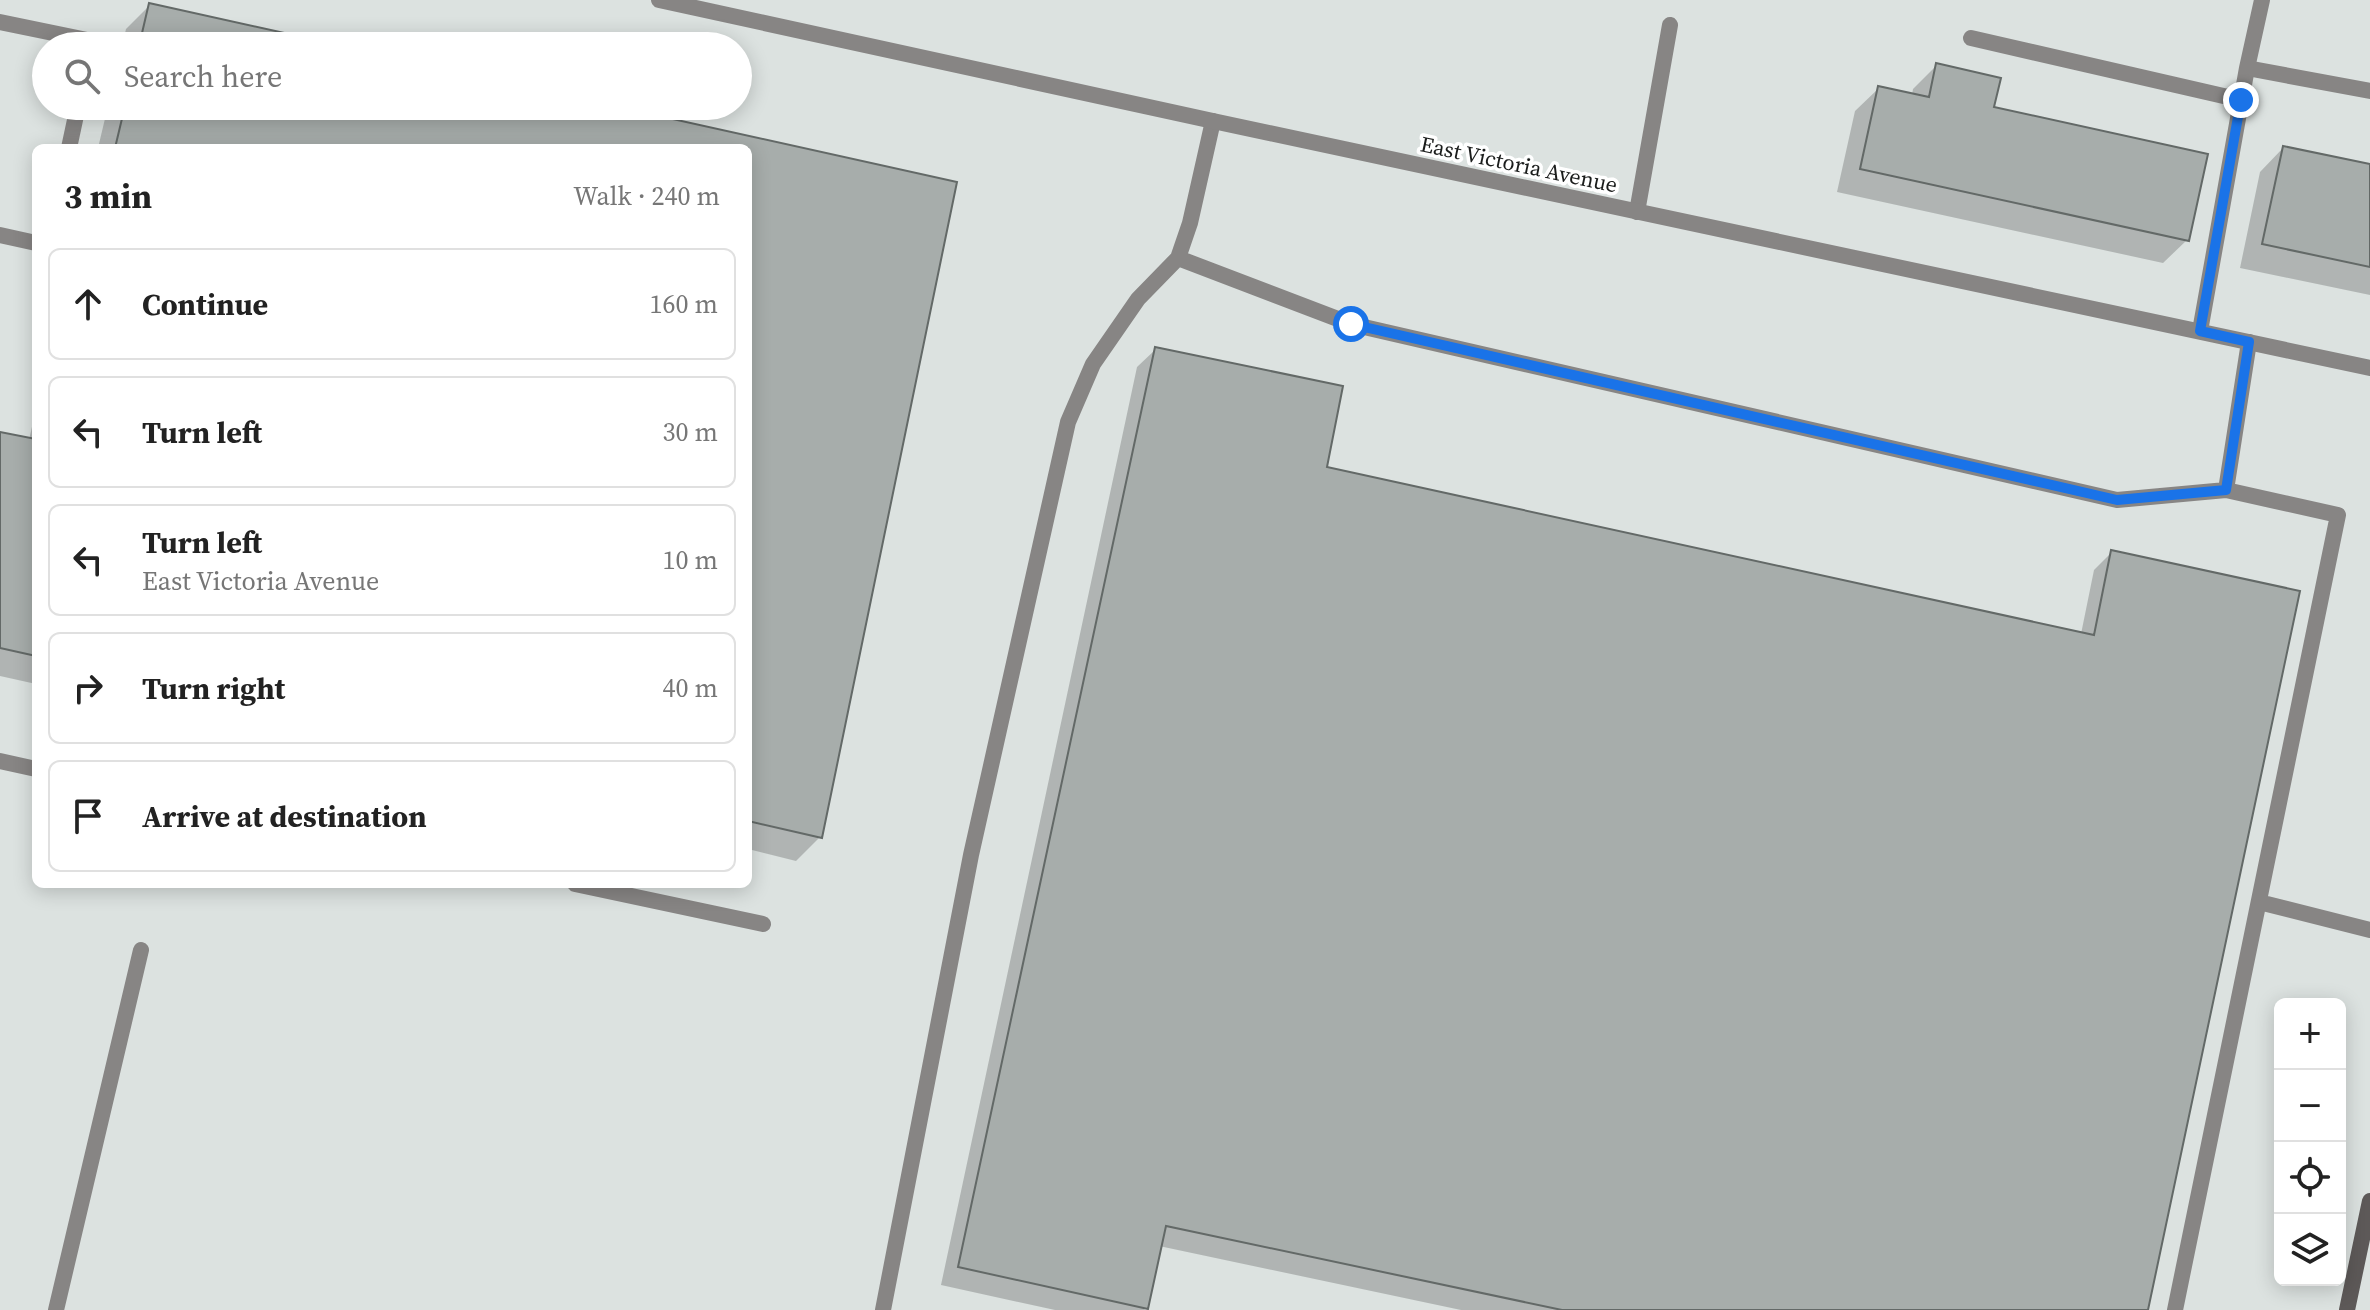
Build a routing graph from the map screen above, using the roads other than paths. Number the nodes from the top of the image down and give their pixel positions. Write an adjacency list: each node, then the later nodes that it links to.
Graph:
1 (659, 0): 11 (street, East Victoria Avenue)
2 (2262, 0): 7 (street)
3 (0, 22): 5 (street)
4 (1670, 25): 13 (street)
5 (48, 32)
6 (1971, 38): 9 (street)
7 (2247, 68): 8 (street); 9 (street)
8 (2370, 91)
9 (2241, 100): 17 (street)
10 (75, 120): 12 (street)
11 (1213, 121): 13 (street, East Victoria Avenue); 16 (street)
12 (70, 144)
13 (1637, 212): 17 (street, East Victoria Avenue)
14 (0, 235): 15 (street)
15 (32, 242)
16 (1178, 258): 20 (street); 30 (street)
17 (2200, 331): 18 (street, East Victoria Avenue)
18 (2249, 342): 19 (street, East Victoria Avenue); 20 (street)
19 (2370, 368)
20 (2226, 490): 24 (street)
21 (0, 761): 22 (street)
22 (32, 768)
23 (594, 888): 25 (street)
24 (2259, 902): 26 (street); 31 (street)
25 (763, 924)
26 (2370, 930)
27 (141, 950): 29 (street)
28 (2370, 1201): 32 (main road)
29 (56, 1310)
30 (883, 1310)
31 (2175, 1310)
32 (2347, 1310)

